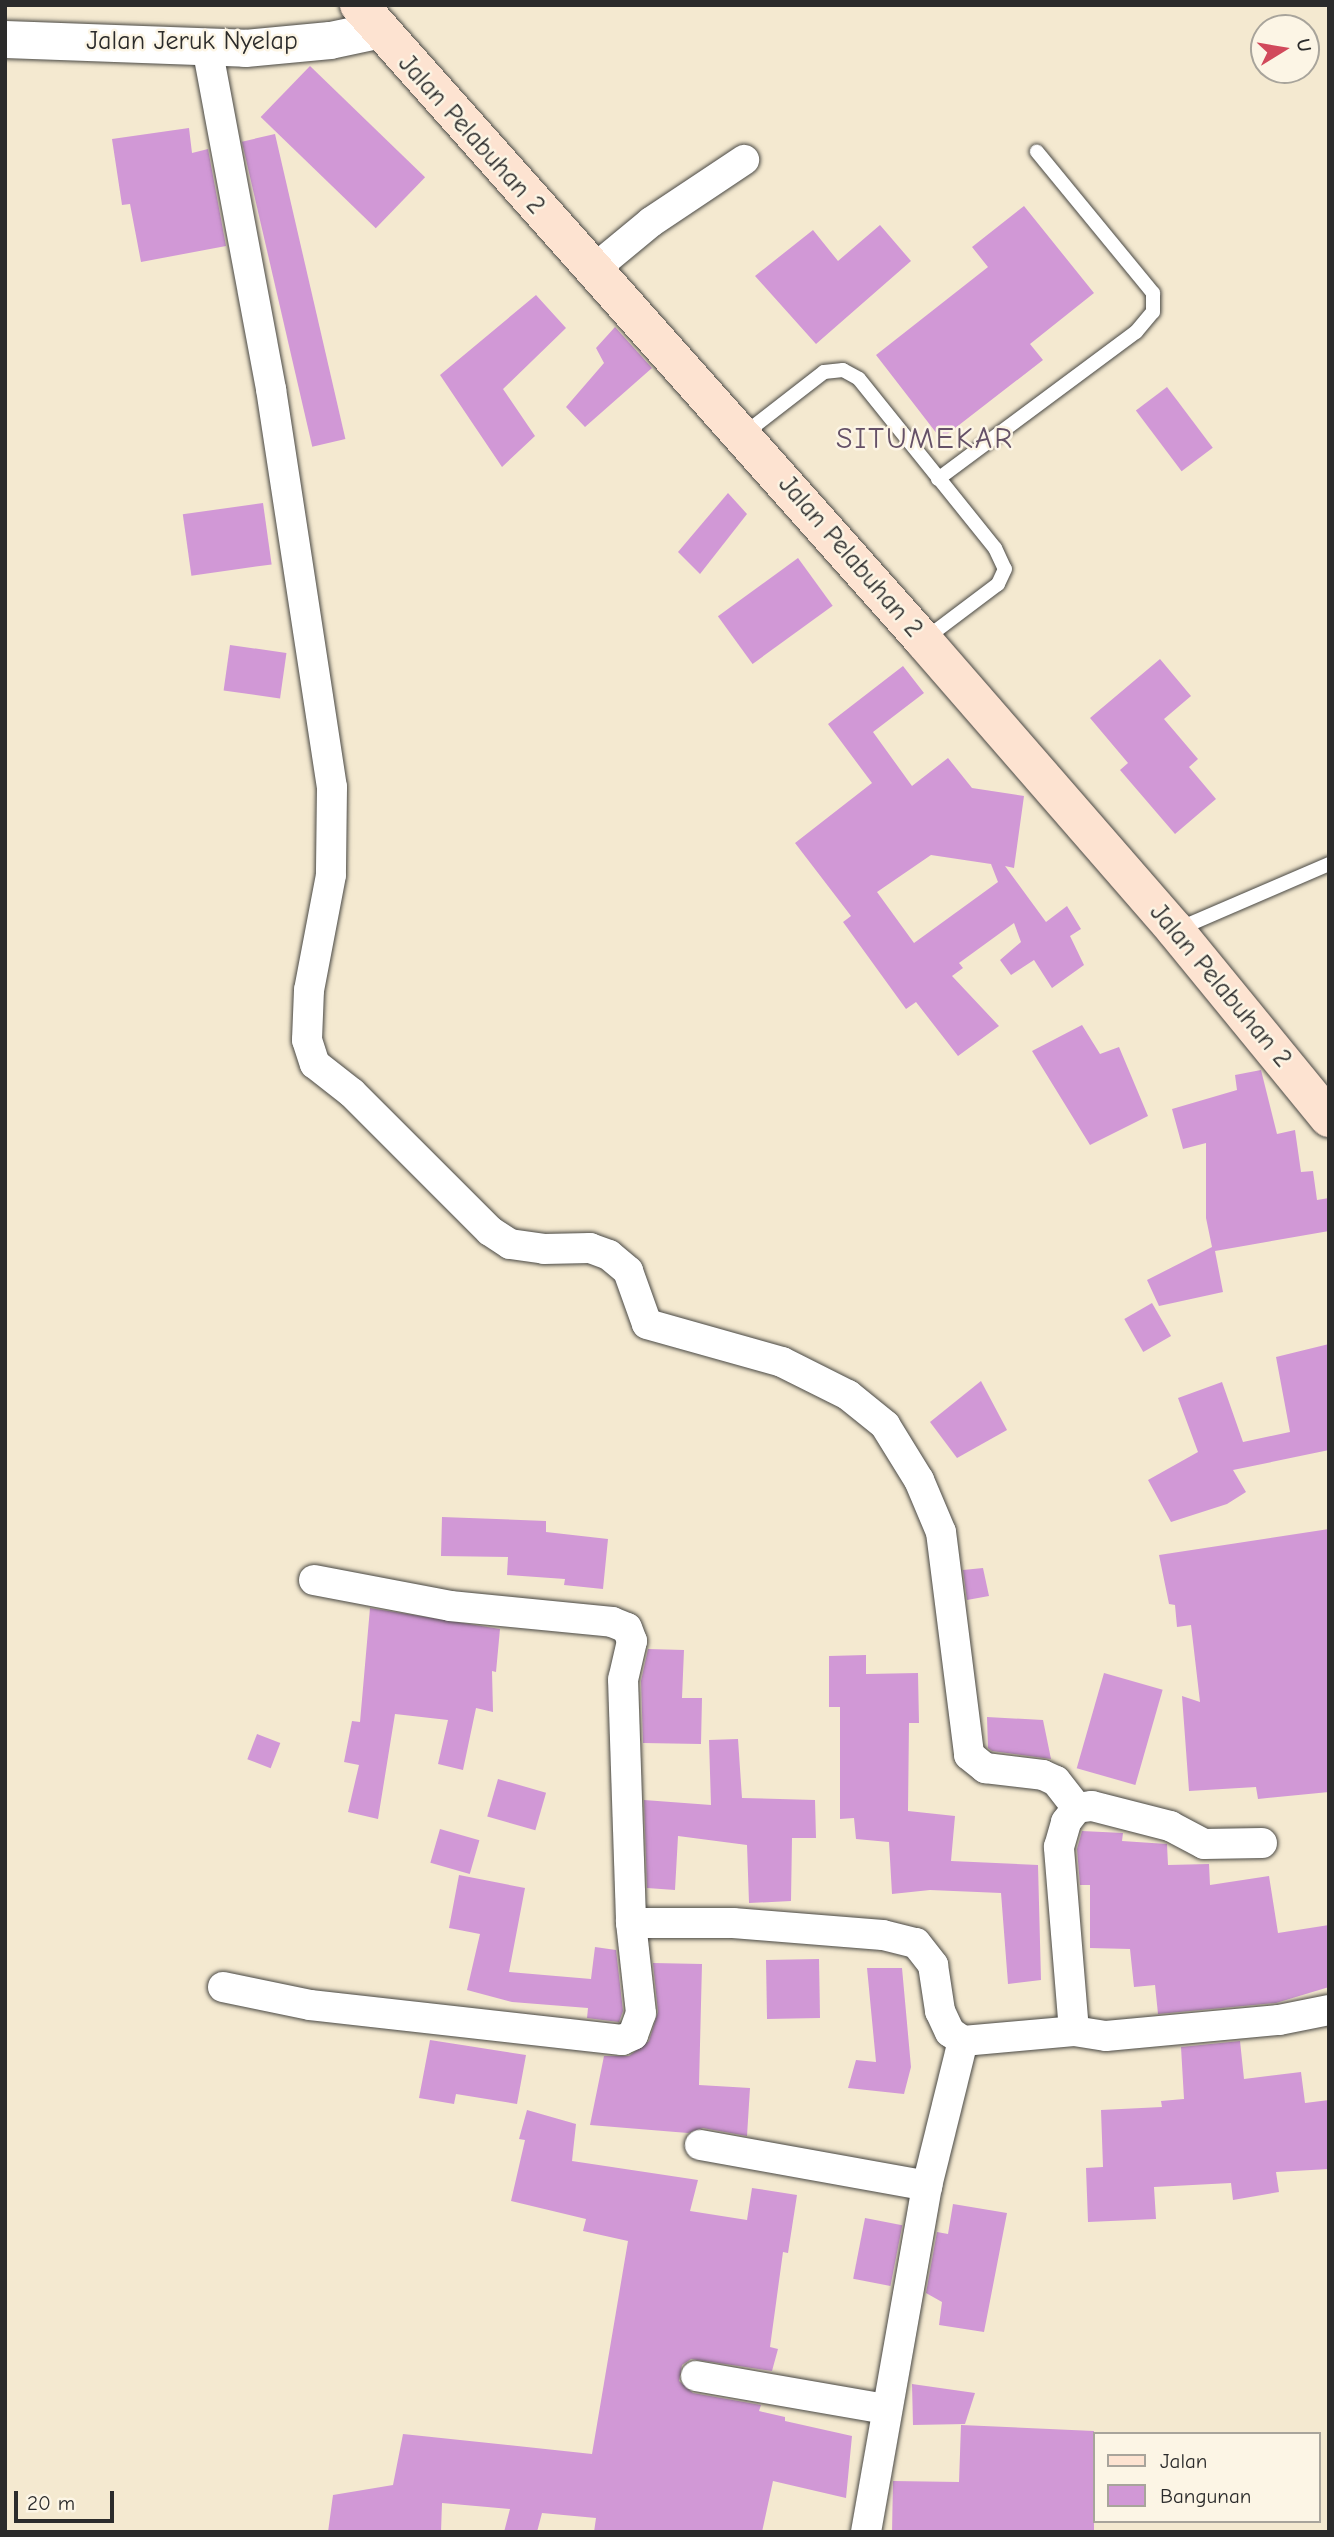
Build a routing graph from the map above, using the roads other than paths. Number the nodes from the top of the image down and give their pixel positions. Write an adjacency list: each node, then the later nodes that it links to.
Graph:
1 (368, 18): 3 (street, Jalan Jeruk Nyelap); 6 (main road, Jalan Pelabuhan 2)
2 (5, 39): 3 (street, Jalan Jeruk Nyelap)
3 (207, 47): 14 (street)
4 (1037, 152): 8 (lane)
5 (744, 160): 6 (street)
6 (593, 270): 7 (main road, Jalan Pelabuhan 2)
7 (743, 435): 8 (lane); 9 (main road, Jalan Pelabuhan 2)
8 (938, 479): 9 (lane)
9 (924, 640): 11 (main road, Jalan Pelabuhan 2)
10 (1329, 864): 11 (lane)
11 (1175, 930): 12 (main road, Jalan Pelabuhan 2)
12 (1329, 1118)
13 (314, 1580): 16 (street)
14 (1077, 1808): 15 (street); 19 (street)
15 (1262, 1843)
16 (631, 1923): 17 (street); 20 (street)
17 (223, 1987)
18 (1329, 2010): 19 (street)
19 (1074, 2031): 20 (street)
20 (963, 2041): 22 (street)
21 (700, 2145): 22 (street)
22 (927, 2186): 24 (street)
23 (696, 2376): 24 (street)
24 (885, 2409): 25 (street)
25 (866, 2532)

